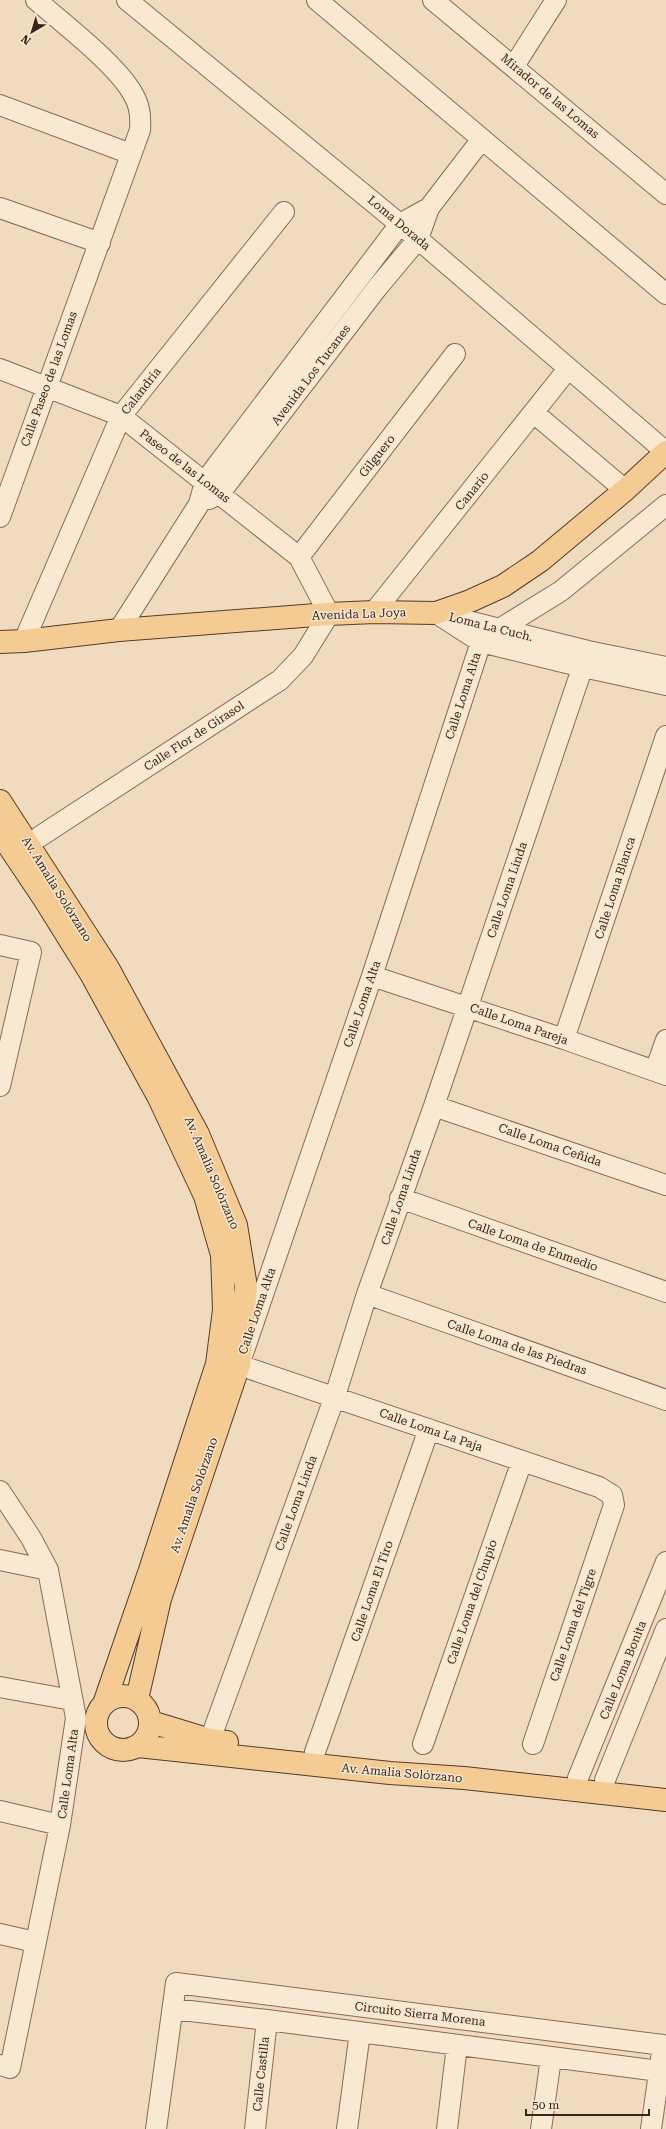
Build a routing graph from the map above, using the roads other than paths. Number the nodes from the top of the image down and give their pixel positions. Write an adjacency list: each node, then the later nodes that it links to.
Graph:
1 (36, 0): 9 (street, Calle Paseo de las Lomas)
2 (127, 0): 14 (street, Loma Dorada)
3 (317, 0): 8 (street)
4 (433, 0): 6 (street, Mirador de las Lomas)
5 (556, 0): 6 (street)
6 (514, 66): 10 (street, Mirador de las Lomas)
7 (0, 105): 9 (street)
8 (482, 139): 12 (street); 17 (street)
9 (131, 154): 16 (street, Calle Paseo de las Lomas)
10 (666, 194)
11 (0, 208): 16 (street)
12 (429, 208): 14 (street); 15 (street, Avenida Los Tucanes)
13 (284, 212): 23 (street, Calandria)
14 (400, 224): 15 (street, Loma Dorada); 26 (street, Avenida Los Tucanes)
15 (418, 239): 20 (street, Loma Dorada); 26 (street, Avenida Los Tucanes)
16 (100, 243): 21 (street, Calle Paseo de las Lomas)
17 (666, 294)
18 (455, 354): 30 (street, Gilguero)
19 (0, 369): 21 (street, Paseo de las Lomas)
20 (568, 369): 22 (street, Canario); 24 (street, Loma Dorada)
21 (46, 386): 23 (street, Paseo de las Lomas); 25 (street, Calle Paseo de las Lomas)
22 (534, 413): 27 (street); 31 (street, Canario)
23 (121, 416): 26 (street, Paseo de las Lomas); 36 (street, Calandria)
24 (666, 452): 27 (main road, Avenida La Joya)
25 (6, 481): 29 (street, Calle Paseo de las Lomas)
26 (213, 487): 30 (street, Paseo de las Lomas); 35 (street, Avenida Los Tucanes)
27 (625, 490): 32 (main road, Avenida La Joya)
28 (666, 505): 34 (street)
29 (0, 517)
30 (299, 557): 33 (street, Paseo de las Lomas)
31 (374, 612): 32 (main road, Avenida La Joya); 33 (main road, Avenida La Joya)
32 (436, 613): 34 (street, Loma La Cuch.); 38 (street, Loma La Cuch.)
33 (329, 614): 35 (main road, Avenida La Joya); 45 (street, Calle Flor de Girasol)
34 (498, 628): 38 (street); 39 (street, Loma La Cuch.)
35 (119, 630): 36 (main road, Avenida La Joya)
36 (24, 641): 37 (main road, Avenida La Joya)
37 (0, 642)
38 (481, 642): 39 (street, Loma La Cuch.); 47 (street, Calle Loma Alta)
39 (585, 659): 40 (street, Loma La Cuch.); 41 (street, Loma La Cuch.); 48 (street, Calle Loma Linda)
40 (666, 667)
41 (666, 685)
42 (666, 736): 49 (street, Calle Loma Blanca)
43 (0, 801): 58 (main road, Av. Amalia Solórzano)
44 (0, 833): 72 (main road, Av. Amalia Solórzano)
45 (39, 837)
46 (0, 945): 51 (street)
47 (372, 976): 48 (street, Calle Loma Pareja); 58 (street, Calle Loma Alta)
48 (467, 1007): 49 (street, Calle Loma Pareja); 53 (street, Calle Loma Linda)
49 (564, 1040): 52 (street, Calle Loma Pareja)
50 (666, 1040): 52 (street)
51 (1, 1073)
52 (660, 1073)
53 (434, 1106): 54 (street, Calle Loma Ceñida); 55 (street, Calle Loma Linda)
54 (666, 1185)
55 (400, 1198): 56 (street, Calle Loma de Enmedio); 57 (street, Calle Loma Linda)
56 (666, 1292)
57 (367, 1294): 59 (street, Calle Loma Linda); 60 (street, Calle Loma de las Piedras)
58 (239, 1365): 59 (street, Calle Loma La Paja); 70 (main road, Av. Amalia Solórzano)
59 (335, 1396): 61 (street, Calle Loma La Paja); 74 (street, Calle Loma Linda)
60 (666, 1400)
61 (429, 1429): 62 (street, Calle Loma La Paja); 78 (street, Calle Loma El Tiro)
62 (522, 1461): 64 (street, Calle Loma La Paja); 75 (street, Calle Loma del Chupio)
63 (0, 1492): 67 (street, Calle Loma Alta)
64 (614, 1505): 76 (street, Calle Loma del Tigre)
65 (0, 1560): 67 (street)
66 (666, 1562): 79 (street, Calle Loma Bonita)
67 (48, 1570): 71 (street, Calle Loma Alta)
68 (666, 1629): 80 (street, Calle Loma Bonita)
69 (0, 1687): 71 (street)
70 (137, 1699): 72 (main road); 73 (main road)
71 (72, 1700): 84 (street, Calle Loma Alta)
72 (104, 1704): 77 (main road)
73 (151, 1722): 74 (main road, Av. Amalia Solórzano); 77 (main road)
74 (210, 1740): 78 (main road, Av. Amalia Solórzano)
75 (423, 1744)
76 (533, 1744)
77 (138, 1746): 82 (main road, Av. Amalia Solórzano)
78 (315, 1752): 79 (main road, Av. Amalia Solórzano)
79 (578, 1778): 80 (main road, Av. Amalia Solórzano)
80 (605, 1780): 81 (main road, Av. Amalia Solórzano)
81 (666, 1785)
82 (666, 1800)
83 (0, 1811): 84 (street)
84 (60, 1825): 86 (street, Calle Loma Alta)
85 (0, 1934): 86 (street)
86 (35, 1942): 92 (street, Calle Loma Alta)
87 (173, 2009): 88 (street, Circuito Sierra Morena); 93 (street, Circuito Sierra Morena); 95 (street, Circuito Sierra Morena)
88 (267, 2020): 89 (street, Circuito Sierra Morena); 96 (street, Calle Castilla)
89 (360, 2032): 90 (street, Circuito Sierra Morena); 97 (street)
90 (456, 2045): 91 (street, Circuito Sierra Morena); 98 (street)
91 (551, 2058): 93 (street, Circuito Sierra Morena); 99 (street)
92 (5, 2066)
93 (659, 2072): 94 (street, Circuito Sierra Morena)
94 (660, 2099): 100 (street, Circuito Sierra Morena)
95 (156, 2129)
96 (255, 2129)
97 (347, 2129)
98 (447, 2129)
99 (541, 2129)
100 (651, 2129)

